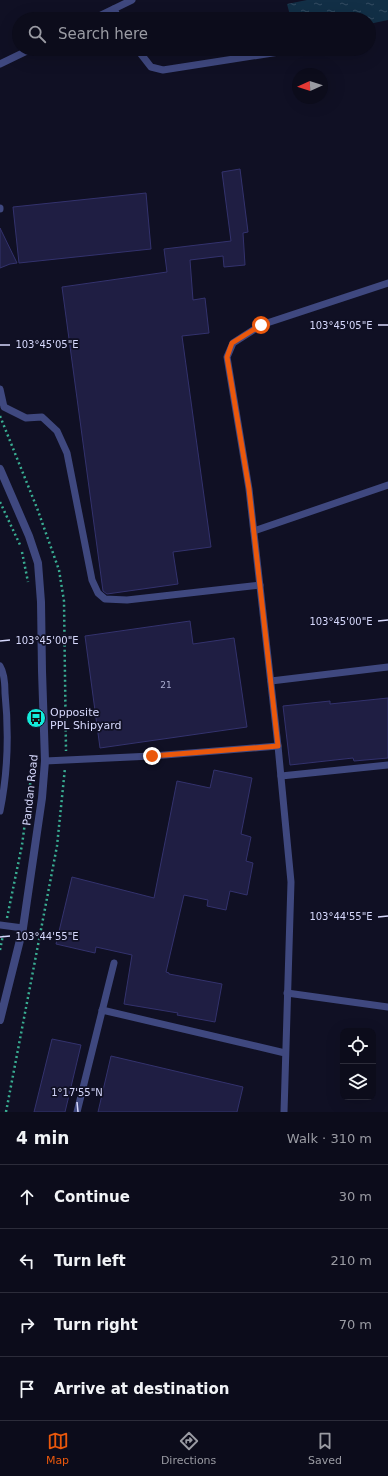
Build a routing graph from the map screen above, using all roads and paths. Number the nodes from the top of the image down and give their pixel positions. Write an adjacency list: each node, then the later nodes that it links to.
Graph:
1 (132, 0): 2 (lane)
2 (114, 9): 3 (lane); 4 (lane)
3 (108, 12)
4 (116, 12)
5 (17, 56): 8 (lane)
6 (142, 56): 7 (lane)
7 (253, 56)
8 (0, 64)
9 (388, 283): 14 (lane)
10 (0, 389): 15 (lane)
11 (0, 469): 22 (street, Pandan Road)
12 (388, 485): 14 (lane)
13 (0, 502): 16 (path)
14 (254, 532): 15 (lane)
15 (260, 585): 19 (lane)
16 (29, 588)
17 (0, 666): 25 (lane)
18 (388, 667): 19 (lane)
19 (271, 681): 20 (lane)
20 (278, 746): 22 (lane); 24 (lane)
21 (34, 750): 26 (path)
22 (45, 761): 27 (street, Pandan Road)
23 (388, 765): 24 (lane)
24 (281, 776): 30 (lane)
25 (0, 811)
26 (3, 926): 27 (lane); 28 (path)
27 (23, 928): 33 (street, Pandan Road)
28 (0, 950)
29 (114, 963): 32 (lane)
30 (287, 993): 31 (lane); 34 (lane)
31 (388, 1007)
32 (102, 1010): 34 (lane); 35 (lane)
33 (0, 1020)
34 (285, 1053): 36 (lane)
35 (77, 1112)
36 (284, 1112)

